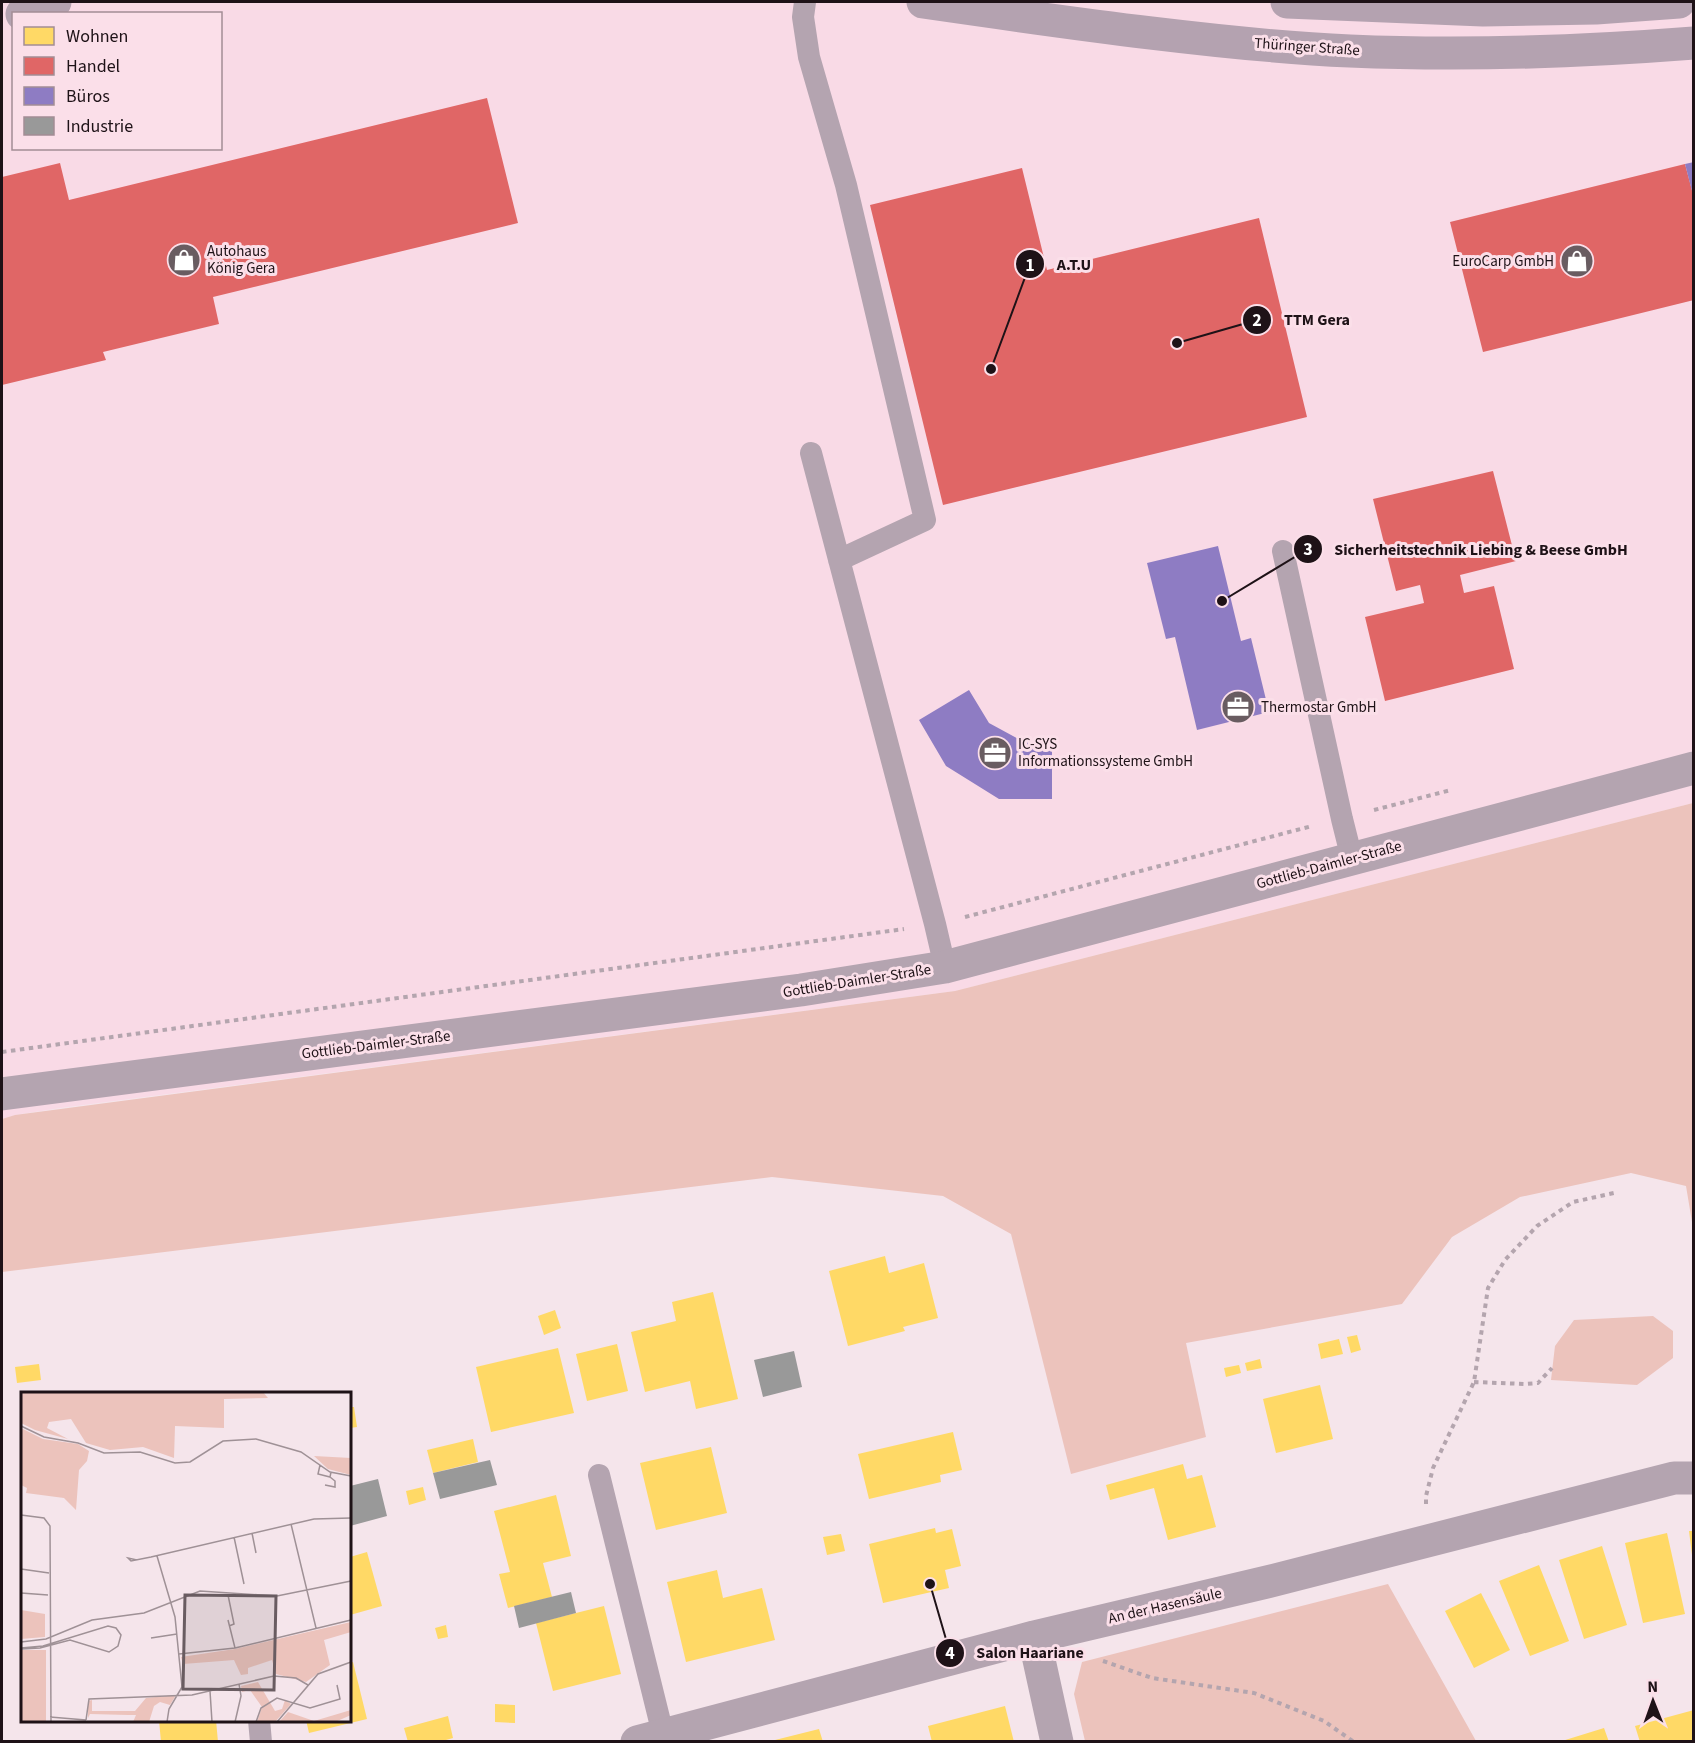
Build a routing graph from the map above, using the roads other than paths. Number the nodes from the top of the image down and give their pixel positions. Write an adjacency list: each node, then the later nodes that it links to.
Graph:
1 (56, 2): 6 (main road)
2 (805, 2): 10 (lane)
3 (923, 2): 7 (main road, Thüringer Straße)
4 (1287, 2): 5 (main road)
5 (1679, 2)
6 (28, 12)
7 (1694, 43)
8 (811, 453): 10 (lane)
9 (1282, 551): 12 (lane)
10 (839, 560): 13 (lane)
11 (1694, 768): 12 (street, Gottlieb-Daimler-Straße)
12 (1352, 858): 13 (street, Gottlieb-Daimler-Straße)
13 (945, 967): 14 (street, Gottlieb-Daimler-Straße)
14 (2, 1094)
15 (599, 1475): 19 (lane)
16 (1694, 1478): 17 (street, An der Hasensäule)
17 (1034, 1636): 19 (street, An der Hasensäule); 21 (street)
18 (259, 1722): 20 (lane)
19 (650, 1738)
20 (261, 1742)
21 (1057, 1742)

